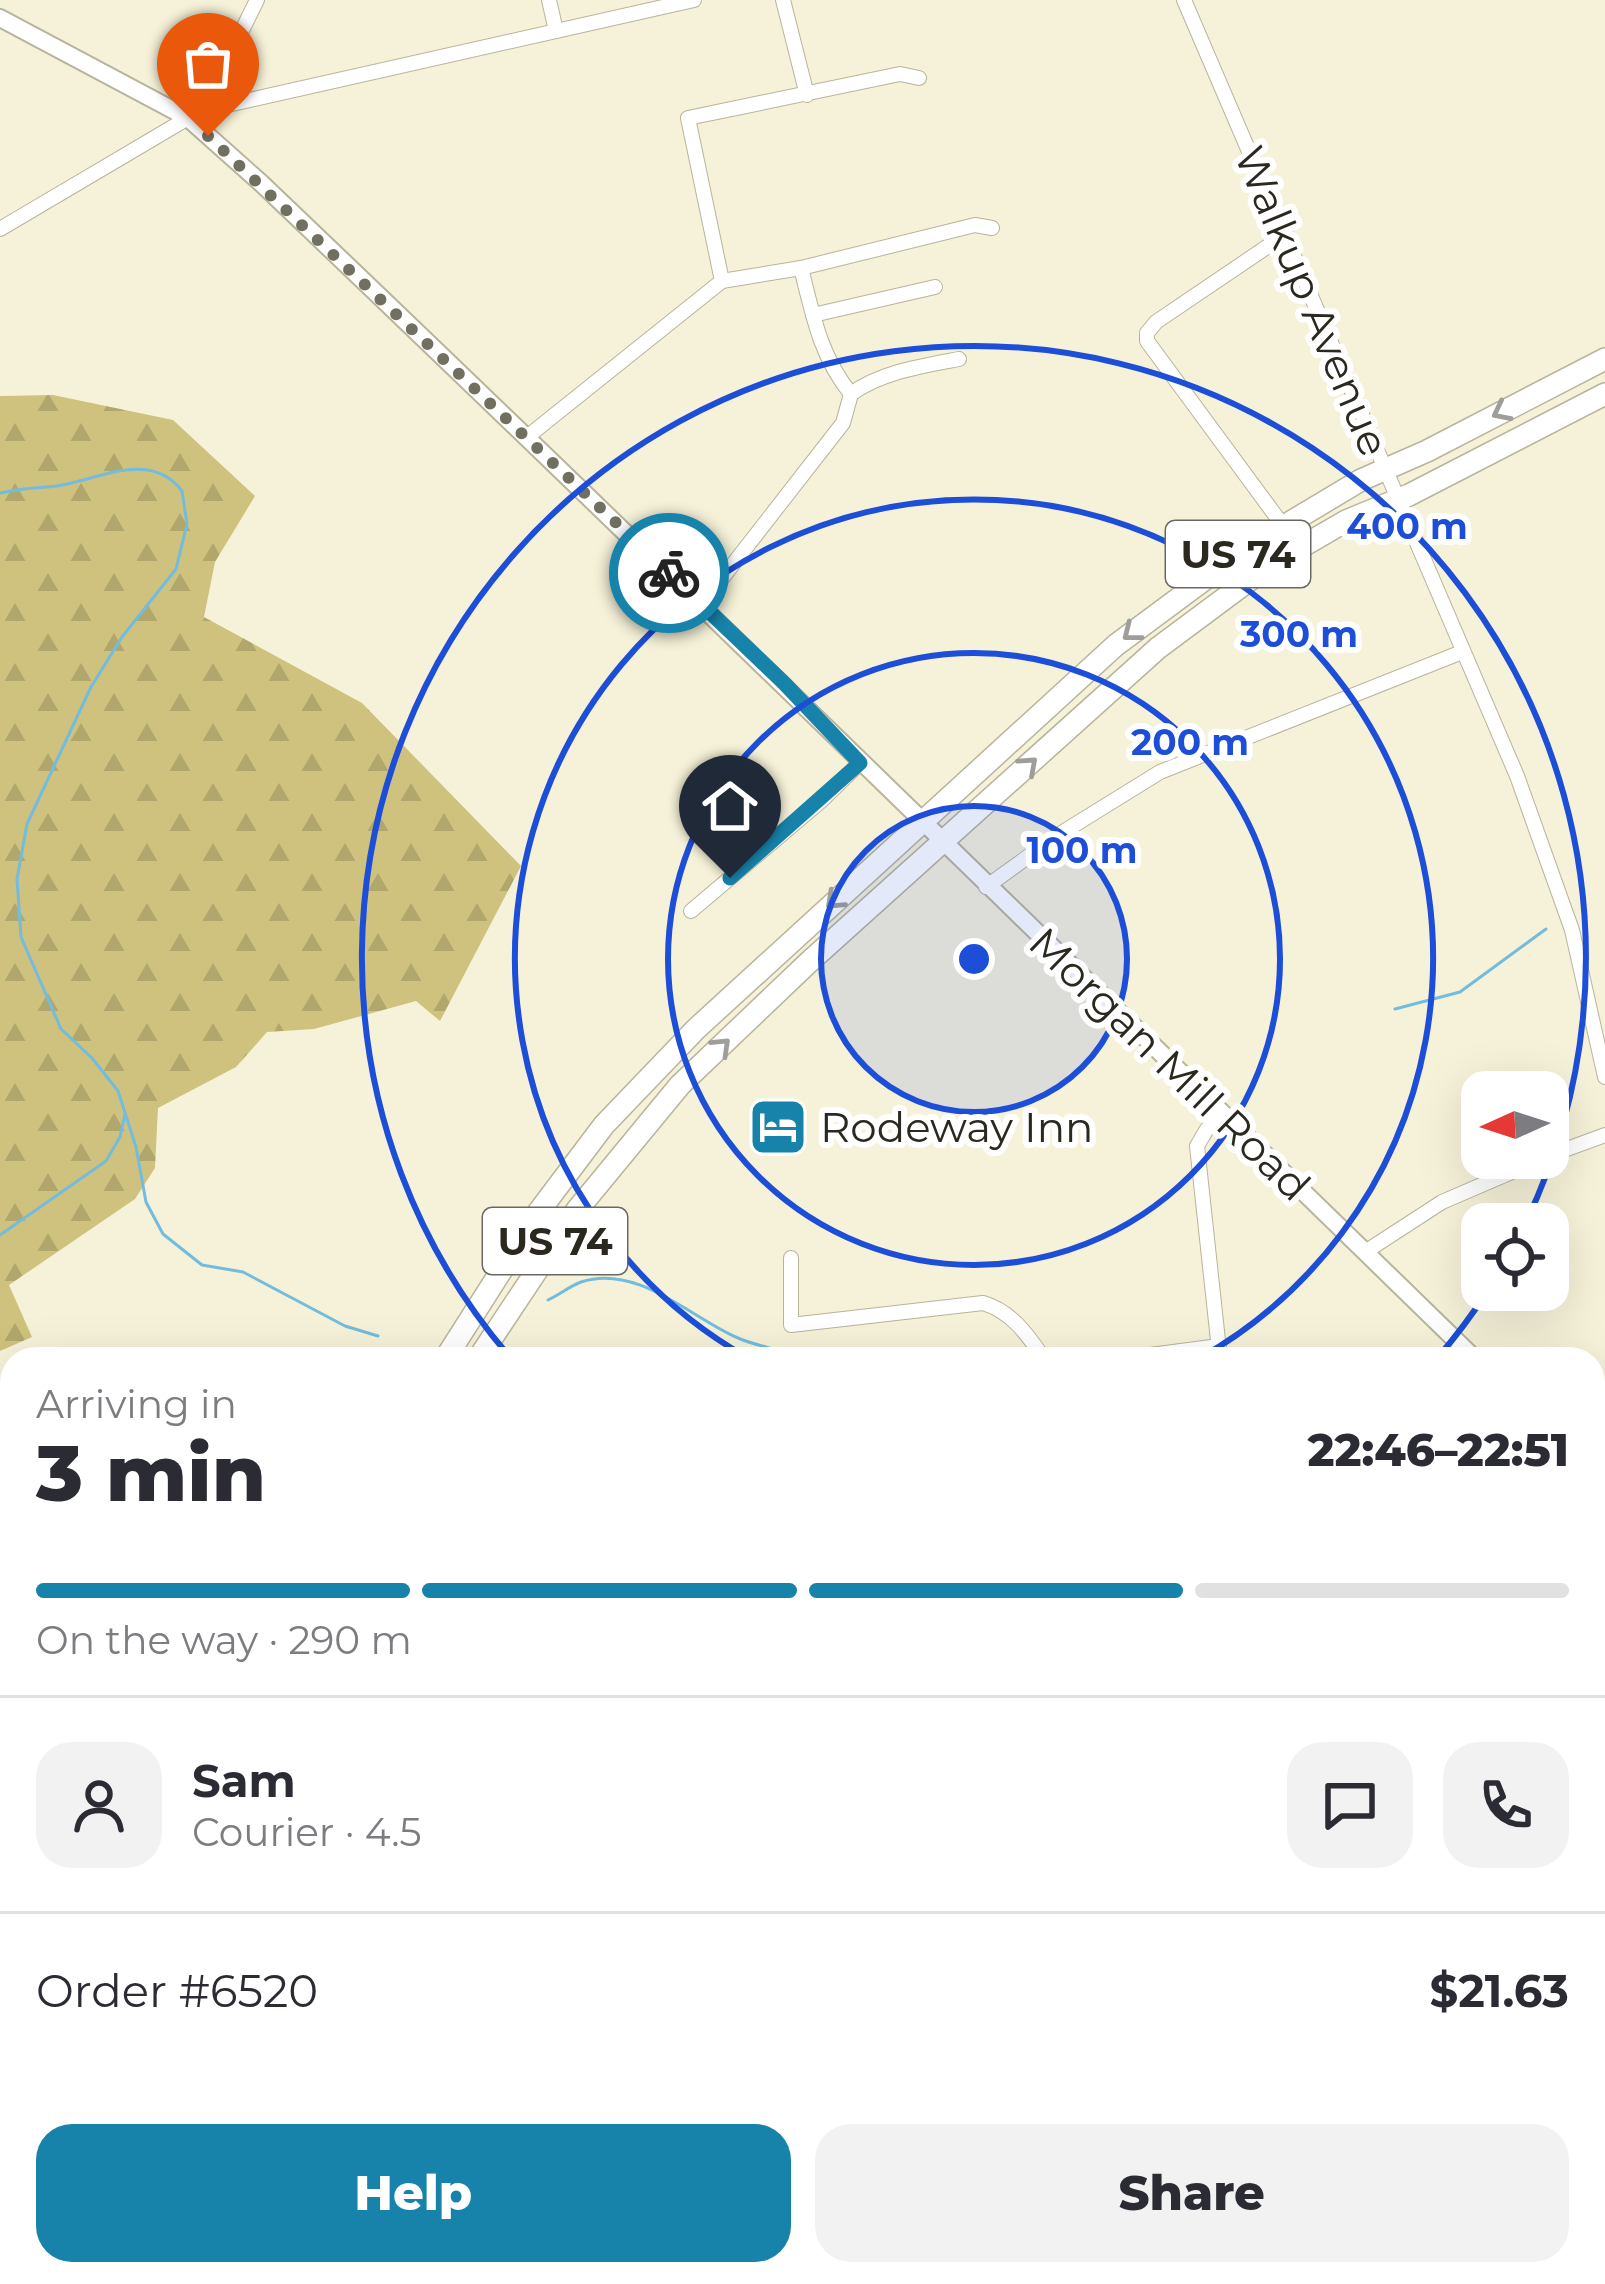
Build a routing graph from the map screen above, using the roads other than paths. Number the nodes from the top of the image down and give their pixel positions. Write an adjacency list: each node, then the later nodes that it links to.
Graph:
1 (257, 0): 9 (street)
2 (548, 0): 7 (street)
3 (694, 0): 7 (street)
4 (783, 0): 10 (street)
5 (1184, 0): 14 (street, Walkup Avenue)
6 (0, 19): 11 (main road, Morgan Mill Road)
7 (556, 31): 11 (street)
8 (919, 78): 10 (street)
9 (218, 79)
10 (807, 94): 16 (street)
11 (188, 118): 13 (street); 23 (main road, Morgan Mill Road)
12 (992, 228): 15 (street)
13 (0, 229)
14 (1286, 233): 24 (street, Walkup Avenue); 26 (street)
15 (802, 268): 16 (street); 18 (street)
16 (722, 281): 23 (street)
17 (935, 286): 18 (street)
18 (813, 315): 21 (street)
19 (1605, 358): 24 (highway, US 74, one-way to 24)
20 (958, 359): 21 (street)
21 (850, 394): 27 (street)
22 (1605, 394): 25 (highway, US 74)
23 (527, 436): 27 (main road, Morgan Mill Road)
24 (1383, 470): 25 (street, Walkup Avenue); 26 (highway, US 74)
25 (1396, 500): 28 (street, Walkup Avenue); 31 (highway, US 74, one-way to 25)
26 (1284, 526): 30 (highway, US 74, one-way to 30)
27 (702, 604): 29 (main road, Morgan Mill Road)
28 (1462, 652): 32 (street); 34 (street, Walkup Avenue)
29 (860, 763): 30 (main road, Morgan Mill Road); 33 (street)
30 (920, 822): 31 (main road, Morgan Mill Road); 43 (highway, US 74, one-way to 43)
31 (942, 843): 32 (main road, Morgan Mill Road); 46 (highway, US 74, one-way to 31)
32 (986, 886): 37 (main road, Morgan Mill Road)
33 (691, 911)
34 (1588, 998): 35 (street); 36 (street, Walkup Avenue)
35 (1605, 998)
36 (1605, 1077)
37 (1223, 1115): 41 (main road, Morgan Mill Road); 48 (street)
38 (1605, 1135): 39 (street)
39 (1569, 1148)
40 (1495, 1179): 41 (street)
41 (1365, 1252): 49 (main road, Morgan Mill Road)
42 (791, 1258): 47 (street)
43 (476, 1309): 44 (highway, US 74); 45 (highway)
44 (452, 1347)
45 (470, 1347)
46 (486, 1347)
47 (1035, 1347)
48 (1218, 1347)
49 (1463, 1347)

